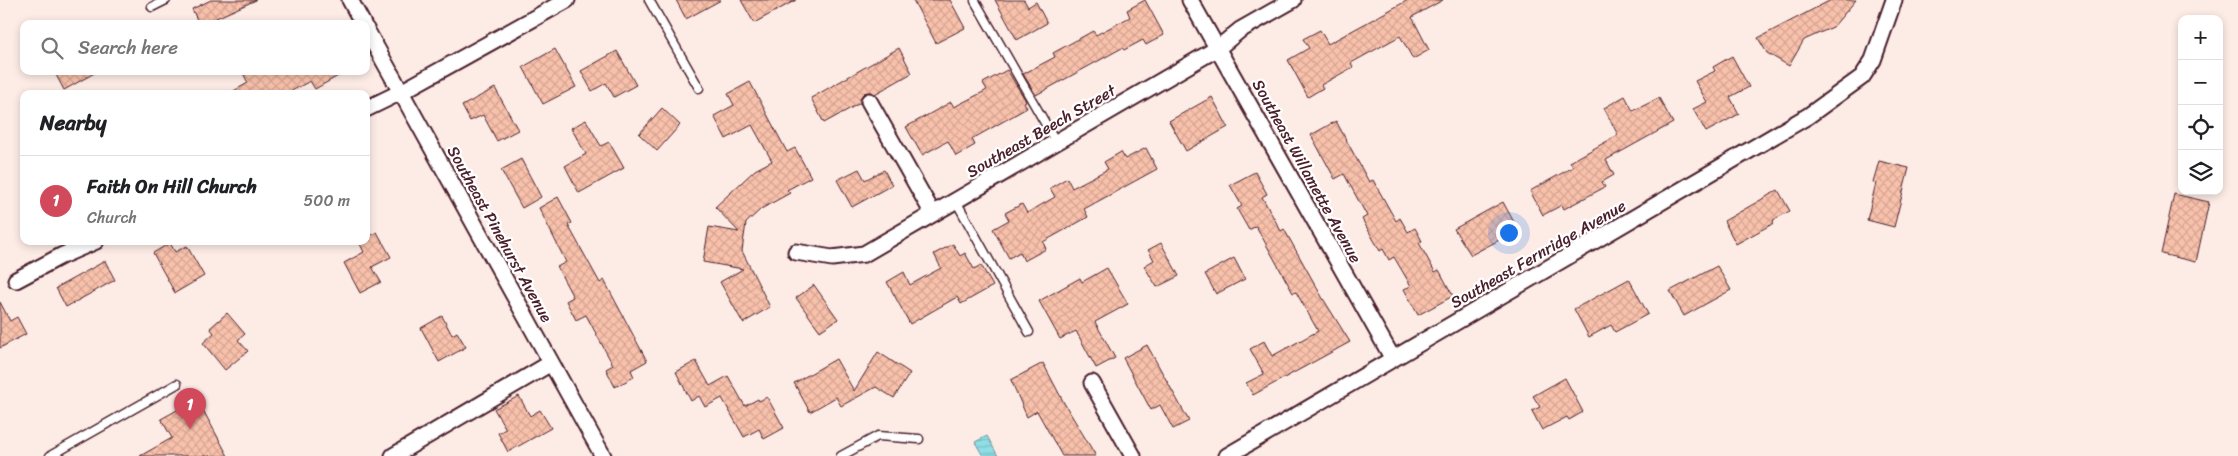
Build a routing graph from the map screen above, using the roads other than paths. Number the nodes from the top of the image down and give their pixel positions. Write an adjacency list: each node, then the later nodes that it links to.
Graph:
1 (166, 0): 9 (lane)
2 (350, 0): 10 (street)
3 (567, 0): 14 (street)
4 (649, 0): 13 (lane)
5 (1190, 0): 12 (street, Southeast Willamette Avenue)
6 (1293, 0): 12 (street, Southeast Beech Street)
7 (1894, 0): 24 (street, Southeast Fernridge Avenue)
8 (975, 1): 17 (lane)
9 (152, 7)
10 (361, 20)
11 (370, 36): 14 (street, Southeast Pinehurst Avenue)
12 (1218, 48): 17 (street, Southeast Beech Street); 24 (street, Southeast Willamette Avenue)
13 (699, 88)
14 (401, 92): 16 (street); 25 (street, Southeast Pinehurst Avenue)
15 (870, 101): 19 (street)
16 (370, 107)
17 (1056, 142): 18 (street, Southeast Beech Street)
18 (956, 201): 19 (street, Southeast Beech Street); 23 (lane)
19 (933, 214): 21 (street, Southeast Beech Street)
20 (87, 245): 22 (street)
21 (796, 252)
22 (16, 280)
23 (1029, 332)
24 (1393, 359): 34 (street, Southeast Fernridge Avenue)
25 (551, 363): 30 (street); 31 (street, Southeast Pinehurst Avenue)
26 (1092, 383): 33 (street)
27 (177, 384): 29 (lane)
28 (919, 439): 32 (lane)
29 (50, 456)
30 (393, 456)
31 (603, 456)
32 (841, 456)
33 (1133, 456)
34 (1227, 456)

